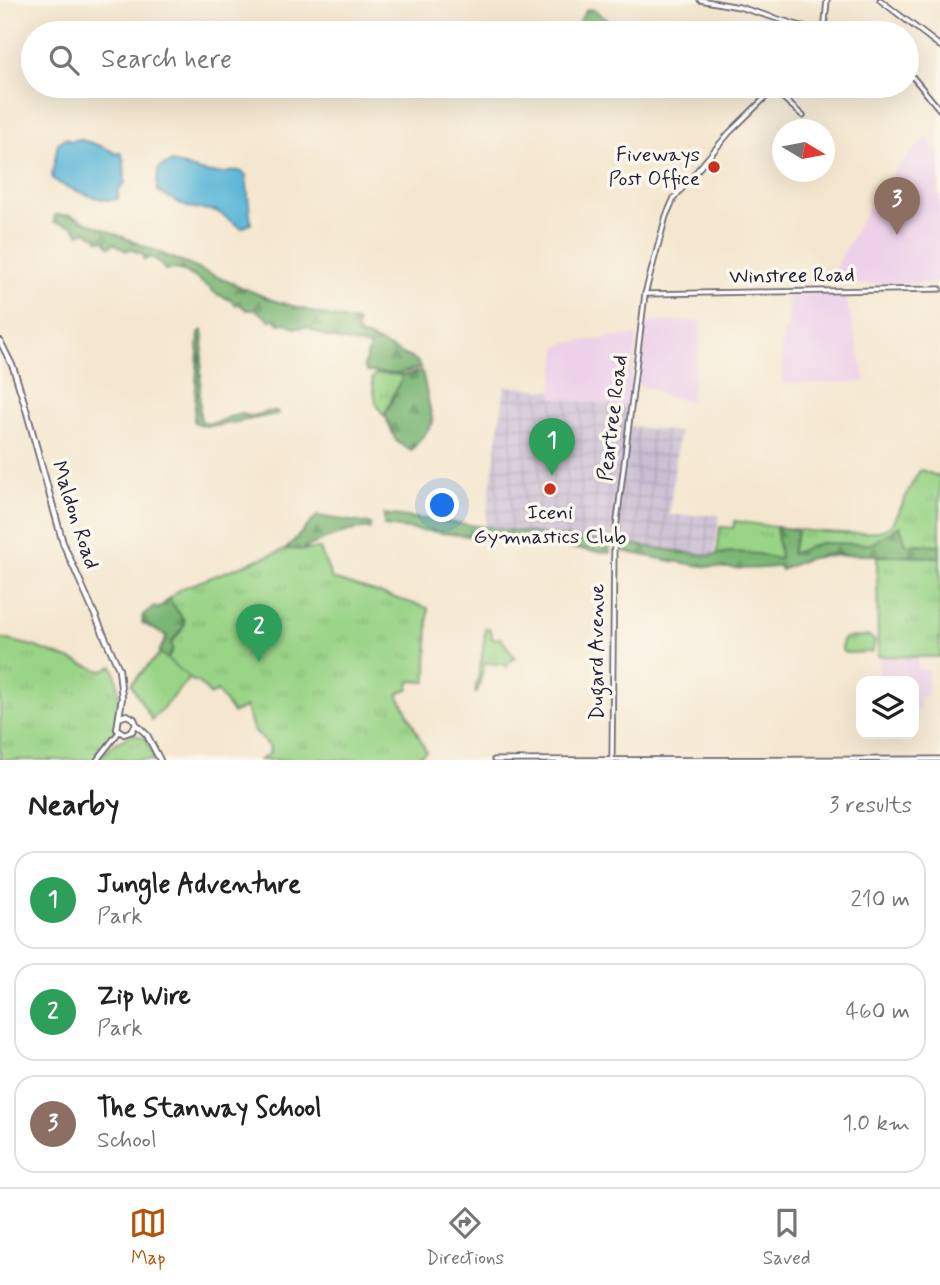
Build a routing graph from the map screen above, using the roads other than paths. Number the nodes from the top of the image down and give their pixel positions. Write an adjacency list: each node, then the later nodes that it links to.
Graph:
1 (700, 0): 4 (street)
2 (827, 0): 5 (street)
3 (880, 0): 6 (street)
4 (781, 21)
5 (825, 21)
6 (907, 21)
7 (919, 30): 8 (street)
8 (940, 46)
9 (919, 85): 12 (street)
10 (766, 98): 15 (street, Peartree Road)
11 (786, 98): 13 (street)
12 (940, 110)
13 (803, 116)
14 (940, 289): 15 (street, Winstree Road)
15 (645, 294): 17 (street, Peartree Road)
16 (0, 341): 18 (main road, Maldon Road)
17 (614, 545): 25 (street, Dugard Avenue)
18 (122, 698): 19 (main road, Maldon Road); 20 (main road, Maldon Road)
19 (127, 715): 20 (main road); 21 (main road)
20 (120, 717): 23 (main road)
21 (136, 724): 22 (main road); 24 (main road)
22 (132, 732): 23 (main road); 24 (main road)
23 (122, 733): 26 (street)
24 (149, 739): 27 (main road)
25 (612, 759): 28 (street); 29 (street)
26 (97, 760)
27 (160, 760)
28 (495, 760)
29 (940, 760)

